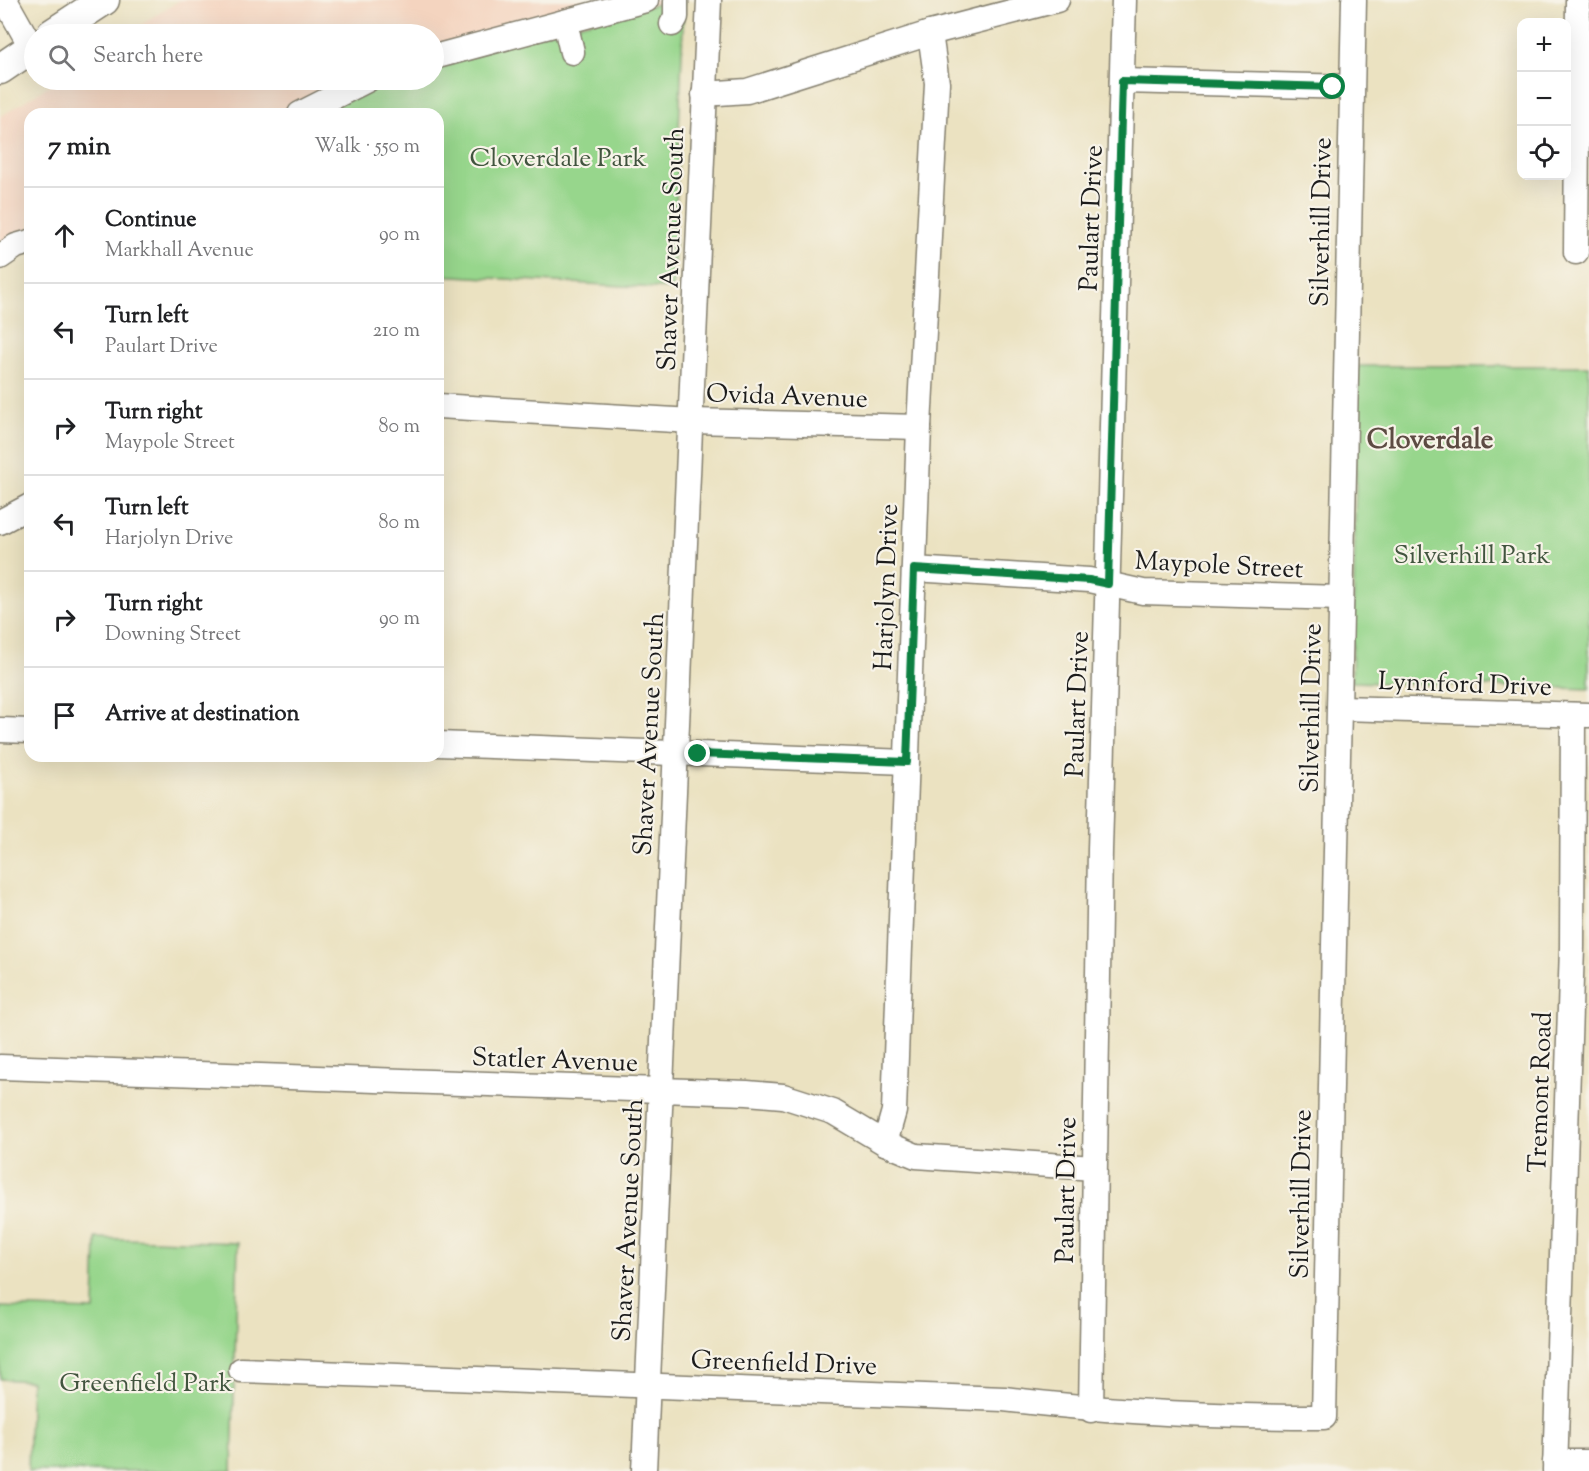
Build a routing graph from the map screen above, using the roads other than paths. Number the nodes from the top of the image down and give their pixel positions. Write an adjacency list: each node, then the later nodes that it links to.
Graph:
1 (5, 0): 10 (street)
2 (104, 0): 11 (main road)
3 (646, 0): 9 (street)
4 (709, 0): 20 (street, Shaver Avenue South)
5 (1057, 0): 12 (street)
6 (1124, 0): 17 (street, Paulart Drive)
7 (1354, 0): 18 (street, Silverhill Drive)
8 (1578, 0): 23 (street)
9 (565, 22): 13 (street); 15 (street)
10 (25, 24)
11 (68, 24)
12 (930, 33): 20 (street); 27 (street, Harjolyn Drive)
13 (572, 52)
14 (24, 53): 16 (main road)
15 (444, 54)
16 (0, 69)
17 (1122, 81): 18 (street); 31 (street, Paulart Drive)
18 (1351, 87): 32 (street, Silverhill Drive)
19 (347, 90): 21 (street)
20 (704, 94): 26 (street, Shaver Avenue South)
21 (312, 108)
22 (24, 244): 24 (street)
23 (1576, 252)
24 (0, 257)
25 (444, 406): 26 (street, Ovida Avenue)
26 (692, 421): 27 (street, Ovida Avenue); 38 (street, Shaver Avenue South)
27 (919, 427): 30 (street, Harjolyn Drive)
28 (24, 509): 29 (street)
29 (0, 522)
30 (914, 569): 31 (street, Maypole Street); 39 (street, Harjolyn Drive)
31 (1108, 584): 32 (street, Maypole Street); 44 (street, Paulart Drive)
32 (1341, 598): 33 (street, Silverhill Drive)
33 (1340, 708): 34 (street, Lynnford Drive); 48 (street, Silverhill Drive)
34 (1581, 715): 40 (street, Tremont Road)
35 (0, 730): 36 (street)
36 (24, 731)
37 (444, 744): 38 (street)
38 (674, 754): 39 (street); 42 (street, Shaver Avenue South)
39 (907, 762): 43 (street, Harjolyn Drive)
40 (1580, 947): 50 (street, Tremont Road)
41 (0, 1067): 42 (street, Statler Avenue)
42 (662, 1091): 43 (street, Statler Avenue); 46 (street, Shaver Avenue South)
43 (885, 1143): 44 (street, Statler Avenue)
44 (1094, 1168): 47 (street, Paulart Drive)
45 (241, 1370): 46 (street, Greenfield Drive)
46 (647, 1385): 47 (street, Greenfield Drive); 51 (street, Shaver Avenue South)
47 (1091, 1410): 48 (street, Greenfield Drive)
48 (1324, 1417)
49 (1589, 1462): 50 (street)
50 (1555, 1467)
51 (644, 1471)

